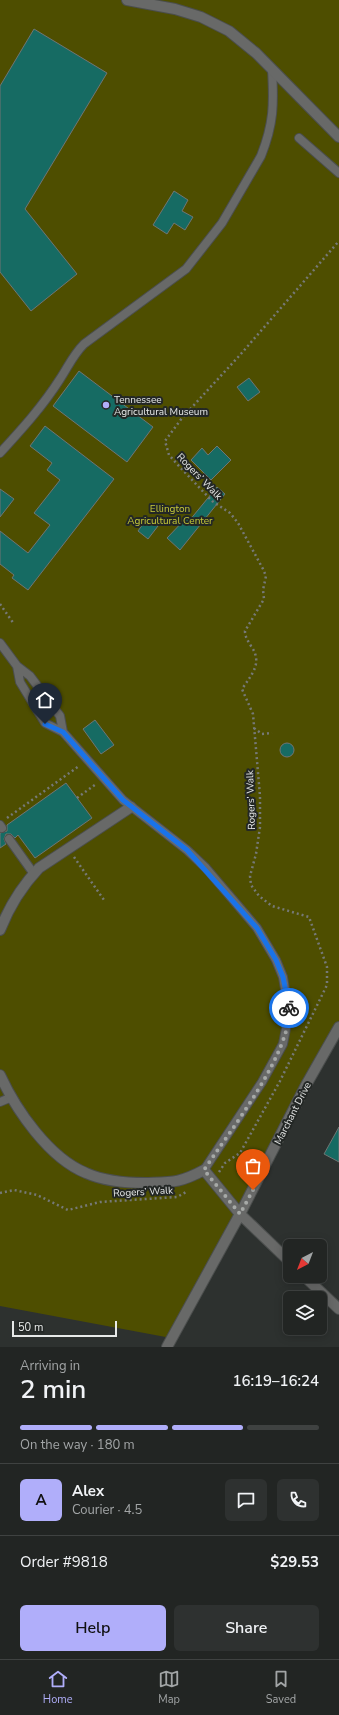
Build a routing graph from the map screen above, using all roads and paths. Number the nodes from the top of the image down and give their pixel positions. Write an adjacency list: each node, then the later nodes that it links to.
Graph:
1 (127, 0): 2 (street)
2 (272, 69): 3 (street); 7 (lane)
3 (339, 137)
4 (299, 138): 5 (lane)
5 (339, 173)
6 (339, 242): 12 (path, Rogers’ Walk)
7 (0, 453)
8 (0, 604): 9 (path)
9 (14, 624)
10 (0, 643): 11 (lane)
11 (17, 666): 13 (lane); 13 (lane)
12 (254, 727): 14 (path); 30 (path, Rogers’ Walk)
13 (63, 732): 15 (lane)
14 (272, 733)
15 (87, 760): 16 (lane); 19 (path)
16 (103, 779): 17 (path); 18 (lane)
17 (77, 798)
18 (131, 807): 21 (street); 29 (lane)
19 (6, 819)
20 (9, 839): 22 (lane)
21 (68, 849): 22 (street); 23 (path)
22 (34, 874): 24 (street)
23 (104, 900)
24 (0, 930)
25 (339, 1027): 33 (street, Marchant Drive)
26 (0, 1075): 27 (street)
27 (12, 1097): 28 (lane); 29 (street)
28 (0, 1102)
29 (204, 1170): 30 (street)
30 (212, 1180): 33 (street)
31 (191, 1190): 32 (path, Rogers’ Walk)
32 (0, 1193)
33 (240, 1214): 34 (street); 37 (street, Marchant Drive)
34 (283, 1255)
35 (311, 1283): 36 (street)
36 (339, 1309)
37 (167, 1347)

